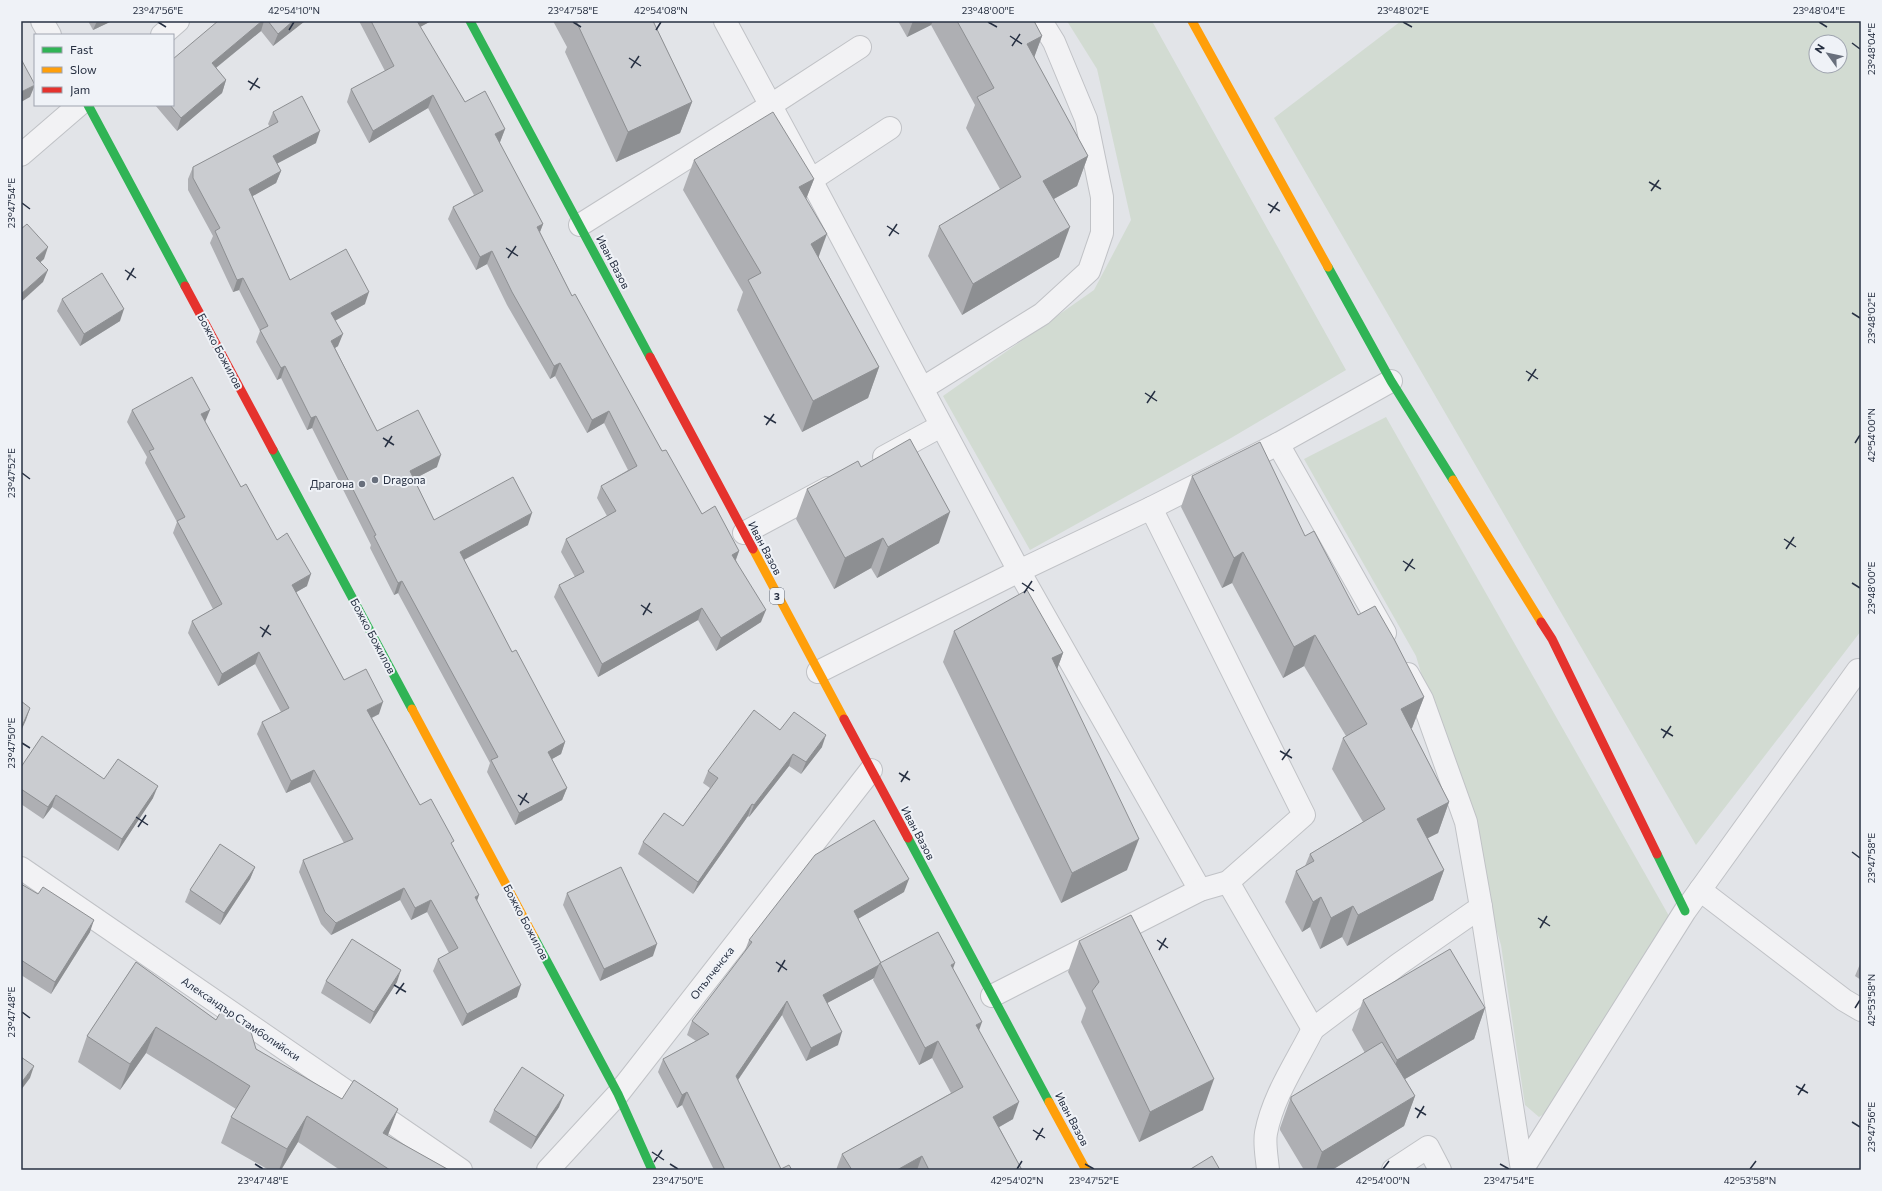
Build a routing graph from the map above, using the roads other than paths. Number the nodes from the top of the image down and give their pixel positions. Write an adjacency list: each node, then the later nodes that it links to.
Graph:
1 (42, 21): 7 (street)
2 (178, 21): 8 (street)
3 (470, 21): 16 (street, Иван Вазов / 3)
4 (725, 21): 10 (street)
5 (1041, 21): 18 (street)
6 (1192, 21): 17 (street)
7 (49, 34)
8 (163, 34)
9 (860, 47): 10 (street)
10 (771, 105): 15 (street); 16 (street)
11 (78, 106): 14 (street)
12 (89, 106): 38 (street, Божко Божилов)
13 (890, 128): 15 (street)
14 (21, 155)
15 (812, 180): 18 (street)
16 (580, 225): 24 (street, Иван Вазов / 3)
17 (1391, 381): 20 (street); 34 (street)
18 (923, 388): 19 (street)
19 (941, 426): 21 (street); 25 (street)
20 (1278, 444): 23 (street); 33 (street)
21 (866, 467)
22 (846, 478): 24 (street)
23 (1151, 508): 25 (street); 30 (street)
24 (744, 533): 27 (street, Иван Вазов / 3)
25 (1019, 571): 27 (street); 31 (street)
26 (1858, 670): 32 (street)
27 (818, 672): 28 (street, Иван Вазов / 3)
28 (871, 770): 35 (street, Иван Вазов / 3); 38 (street, Опълченска)
29 (21, 868): 39 (street, Александър Стамболийски)
30 (1228, 882): 31 (street); 37 (street)
31 (1200, 890): 35 (street)
32 (1700, 890): 34 (street); 36 (street)
33 (1481, 907): 37 (street); 46 (street)
34 (1684, 910): 46 (street)
35 (992, 996): 42 (street, Иван Вазов / 3)
36 (1861, 1010)
37 (1313, 1029): 43 (street)
38 (618, 1094): 40 (street, Опълченска); 41 (street, Божко Божилов)
39 (461, 1170)
40 (548, 1170)
41 (652, 1170)
42 (1086, 1170)
43 (1268, 1170)
44 (1393, 1170): 45 (street)
45 (1440, 1170)
46 (1522, 1170)

